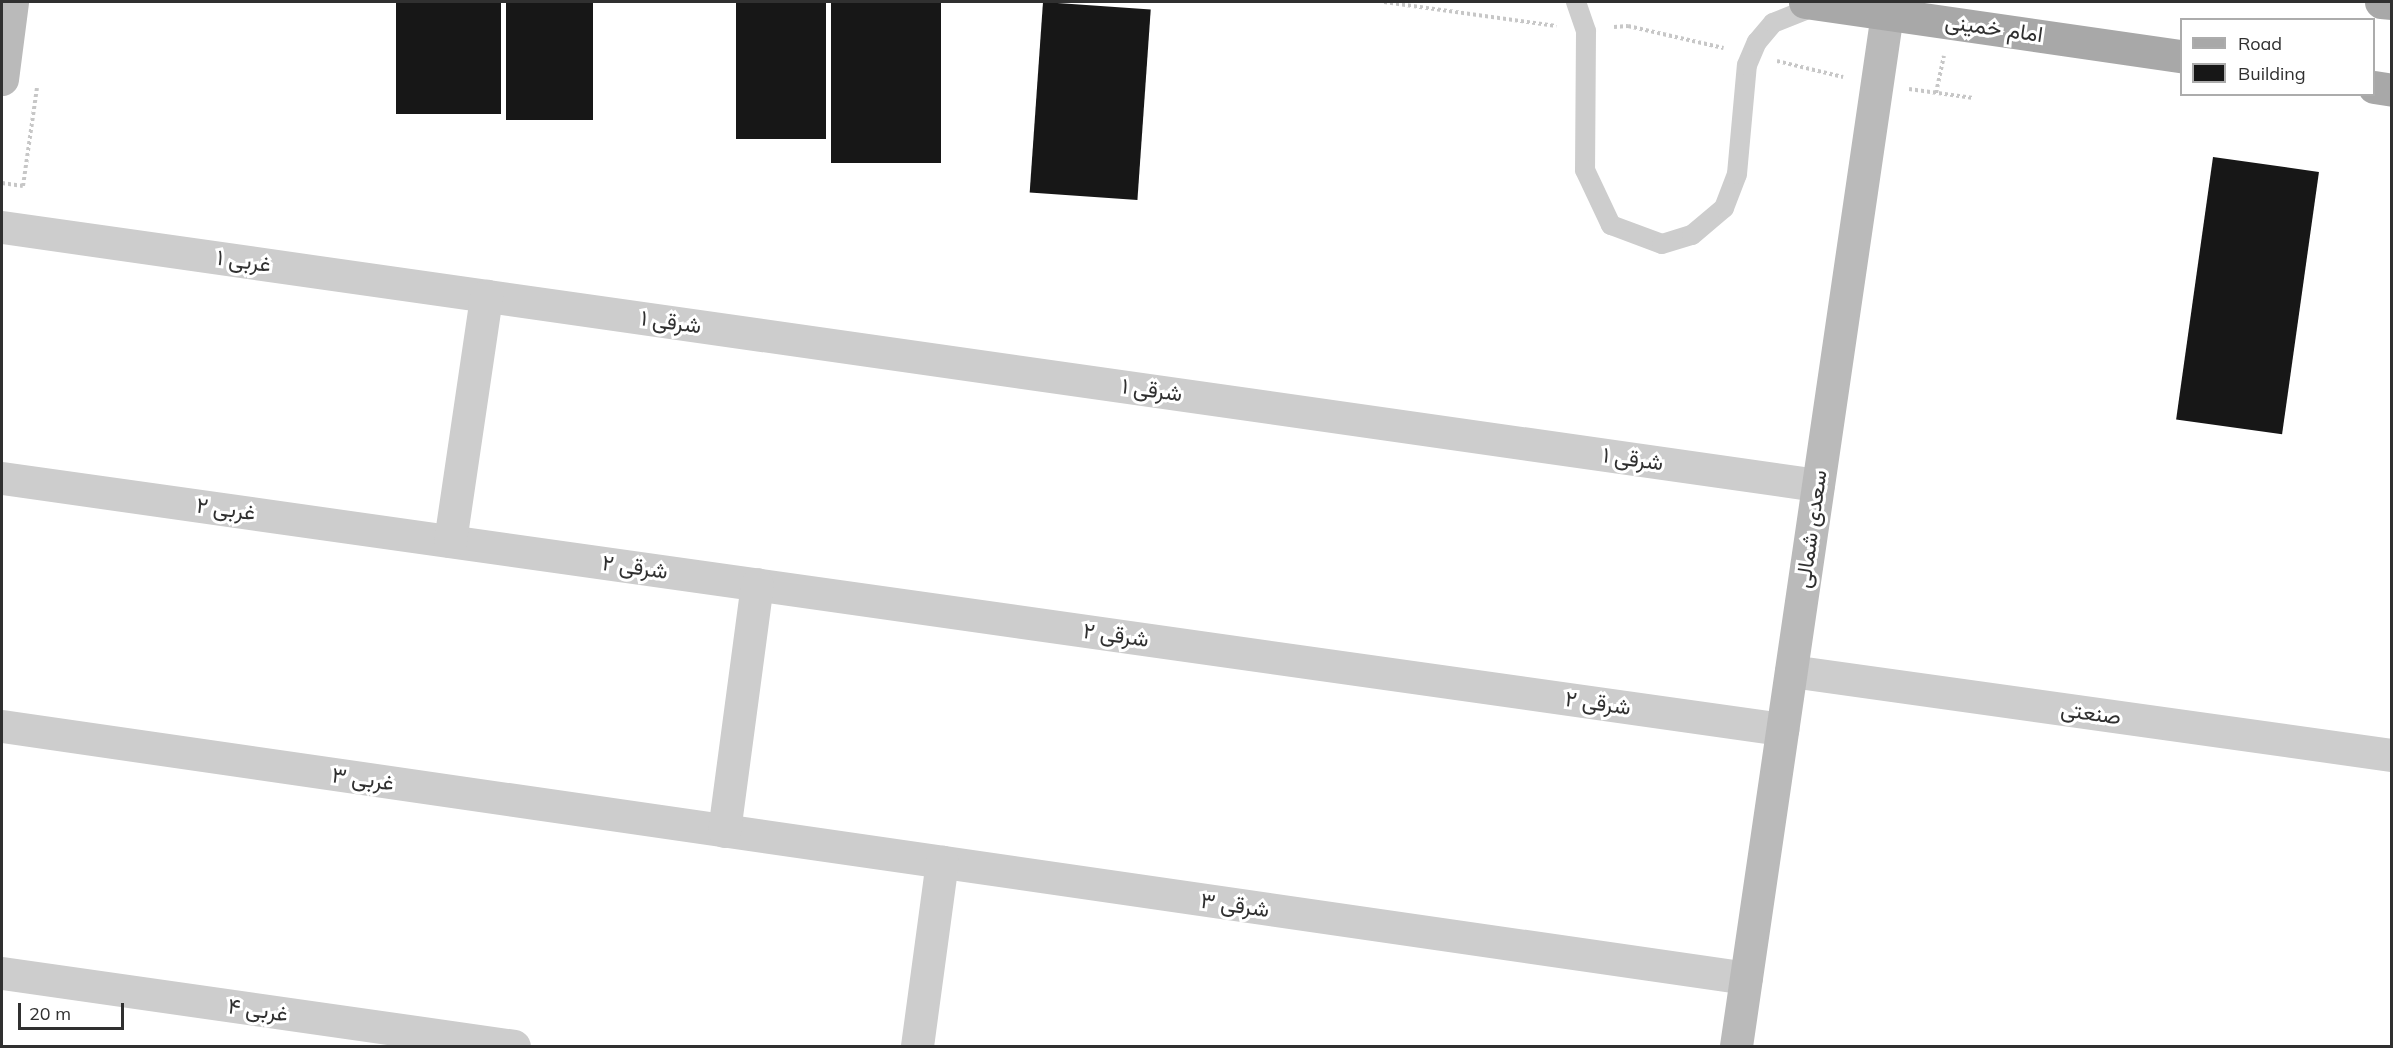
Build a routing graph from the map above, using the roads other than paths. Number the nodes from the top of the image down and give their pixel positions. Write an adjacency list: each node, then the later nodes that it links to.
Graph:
1 (12, 2): 9 (main road)
2 (1576, 2): 6 (lane)
3 (1805, 2): 6 (main road, امام خمینی)
4 (2381, 2): 5 (main road)
5 (2391, 3)
6 (1844, 7): 7 (main road, امام خمینی)
7 (1887, 12): 8 (main road, امام خمینی); 15 (main road, سعدی شمالی)
8 (2180, 56)
9 (2, 79)
10 (2375, 87): 11 (main road)
11 (2391, 90)
12 (2, 227): 13 (street, ۱ غربی)
13 (486, 296): 15 (street, ۱ شرقی); 16 (street)
14 (2, 478): 16 (street, ۲ غربی)
15 (1818, 485): 18 (main road, سعدی شمالی)
16 (450, 541): 17 (street, ۲ شرقی)
17 (757, 584): 20 (street, ۲ شرقی); 22 (street)
18 (1791, 671): 20 (main road, سعدی شمالی); 21 (street, صنعتی)
19 (2, 726): 22 (street, ۳ غربی)
20 (1782, 729): 25 (main road, سعدی شمالی)
21 (2391, 755)
22 (724, 831): 23 (street, ۳ شرقی)
23 (942, 862): 25 (street, ۳ شرقی); 27 (street)
24 (2, 973): 26 (street, ۴ غربی)
25 (1746, 978): 28 (main road, سعدی شمالی)
26 (514, 1047)
27 (917, 1047)
28 (1736, 1047)

